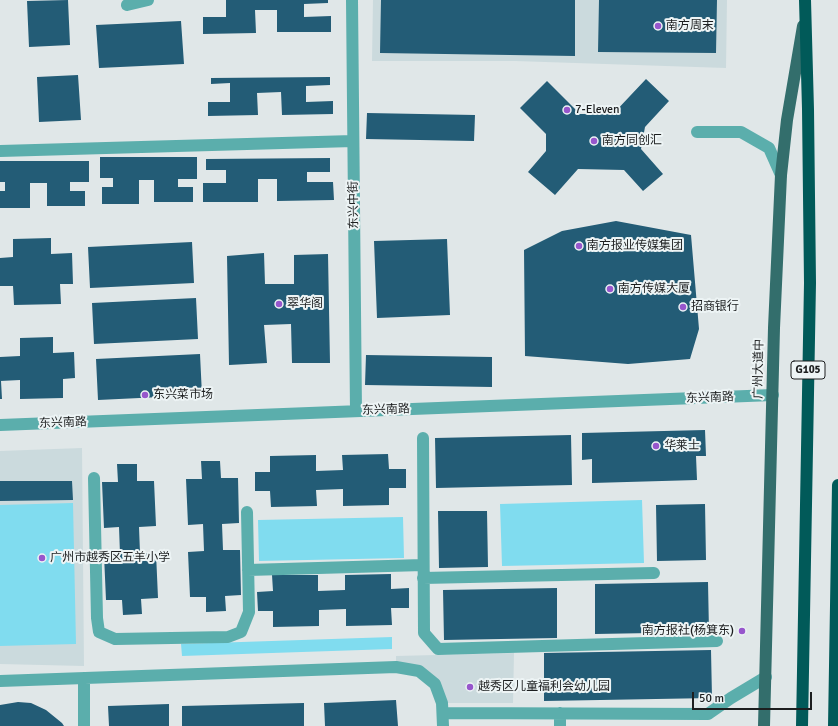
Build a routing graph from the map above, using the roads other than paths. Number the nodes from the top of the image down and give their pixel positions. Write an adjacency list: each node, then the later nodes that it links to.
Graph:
1 (148, 0): 4 (street)
2 (352, 0): 7 (street, 东兴中街)
3 (805, 0): 5 (highway, 广州大道中 / G105)
4 (127, 5)
5 (804, 15): 9 (main road, 广州大道中); 31 (highway, 广州大道中 / G105)
6 (697, 132): 9 (street)
7 (353, 141): 8 (street); 11 (street, 东兴中街)
8 (0, 151)
9 (780, 175): 10 (main road, 广州大道中)
10 (773, 395): 11 (street, 东兴南路); 22 (main road, 广州大道中)
11 (356, 411): 12 (street, 东兴南路)
12 (0, 425)
13 (423, 438): 17 (street)
14 (94, 478): 18 (street)
15 (838, 485): 32 (highway)
16 (247, 512): 18 (street)
17 (423, 565): 18 (street); 20 (street)
18 (248, 570)
19 (654, 573): 20 (street)
20 (423, 578): 21 (street)
21 (717, 642)
22 (766, 677): 26 (street); 30 (main road, 广州大道中)
23 (84, 678): 24 (street); 25 (street); 27 (street)
24 (0, 681)
25 (443, 713): 26 (street); 28 (street)
26 (560, 713): 29 (street)
27 (84, 726)
28 (443, 726)
29 (560, 726)
30 (764, 726)
31 (802, 726)
32 (834, 726)

